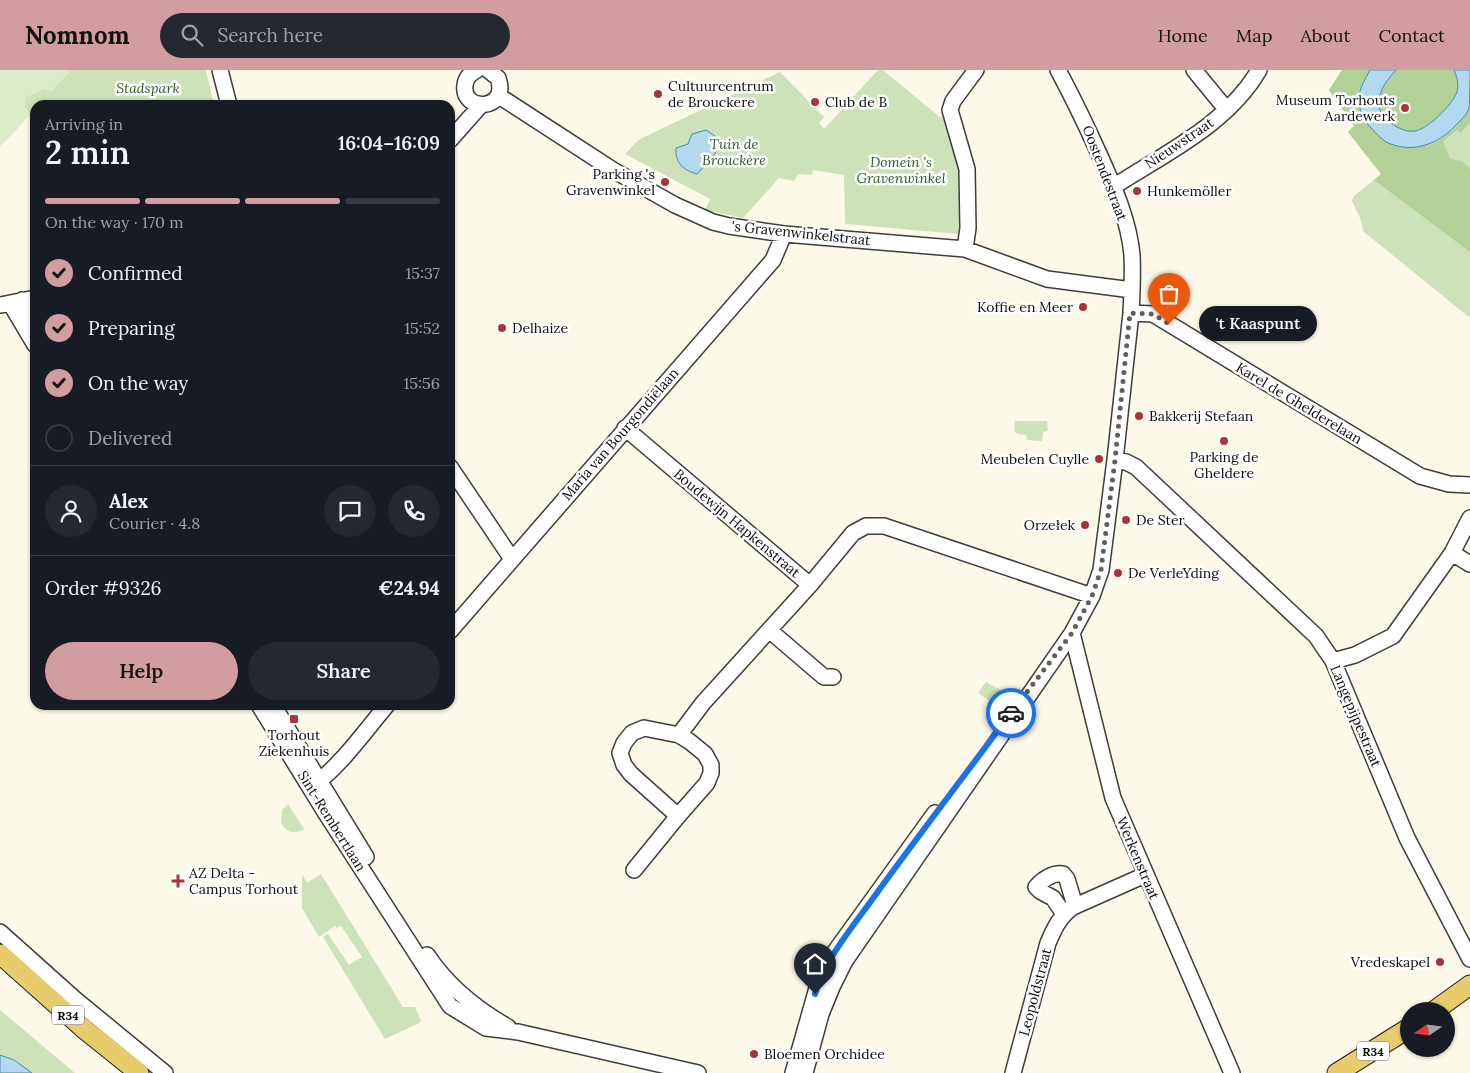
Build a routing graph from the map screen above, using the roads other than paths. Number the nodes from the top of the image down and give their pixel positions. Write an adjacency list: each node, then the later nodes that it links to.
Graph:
1 (220, 70): 9 (street)
2 (476, 70): 10 (street)
3 (976, 70): 15 (street)
4 (1058, 70): 13 (street, Oostendestraat)
5 (1194, 70): 11 (street)
6 (1259, 70): 11 (street, Nieuwstraat)
7 (499, 73): 8 (street)
8 (498, 96): 10 (street); 14 (street, 's Gravenwinkelstraat)
9 (228, 100)
10 (481, 105): 12 (street)
11 (1226, 109): 13 (street, Nieuwstraat)
12 (455, 134)
13 (1113, 185): 16 (street, Oostendestraat)
14 (784, 234): 15 (street, 's Gravenwinkelstraat); 21 (street, Maria van Bourgondiëlaan)
15 (965, 249): 16 (street, 's Gravenwinkelstraat)
16 (1132, 290): 18 (street, Oostendestraat)
17 (17, 302): 19 (street); 20 (street)
18 (1130, 313): 22 (street, Oostendestraat); 24 (street, Karel de Ghelderelaan)
19 (30, 315)
20 (30, 333)
21 (625, 428): 27 (street, Maria van Bourgondiëlaan); 29 (street, Boudewijn Hapkenstraat)
22 (1115, 460): 30 (street, Oostendestraat); 34 (street, Langepijpestraat)
23 (455, 474): 27 (street)
24 (1470, 485)
25 (1470, 518): 26 (street)
26 (1452, 553): 28 (street); 34 (street)
27 (512, 559): 31 (street, Maria van Bourgondiëlaan)
28 (1470, 564)
29 (810, 585): 30 (street, Boudewijn Hapkenstraat); 32 (street)
30 (1092, 596): 33 (street, Oostendestraat)
31 (455, 625)
32 (769, 630): 35 (street); 39 (street)
33 (1072, 633): 43 (street, Werkenstraat); 61 (street, Oostendestraat); 62 (street, Oostendestraat)
34 (1333, 661): 47 (street, Langepijpestraat)
35 (833, 677)
36 (263, 710): 40 (street, Sint-Rembertlaan)
37 (276, 710): 40 (street, Sint-Rembertlaan)
38 (383, 710): 40 (street)
39 (679, 735): 41 (street); 41 (street)
40 (315, 784): 45 (street, Sint-Rembertlaan)
41 (678, 816): 42 (street)
42 (634, 870)
43 (1145, 875): 63 (street, Leopoldstraat); 64 (street, Werkenstraat)
44 (0, 932): 59 (street)
45 (409, 935): 50 (street, Sint-Rembertlaan); 54 (street, Sint-Rembertlaan)
46 (0, 954): 58 (main road, R34)
47 (1470, 959)
48 (0, 968): 57 (main road, R34)
49 (1470, 985): 52 (main road)
50 (462, 994): 54 (street); 55 (street, Sint-Rembertlaan)
51 (1470, 996): 53 (main road)
52 (1446, 1002)
53 (1455, 1004)
54 (450, 1006): 55 (street, Sint-Rembertlaan)
55 (518, 1032): 60 (street, Sint-Rembertlaan)
56 (1400, 1034): 65 (main road, R34)
57 (122, 1073)
58 (139, 1073)
59 (165, 1073)
60 (698, 1073)
61 (793, 1073)
62 (804, 1073)
63 (1013, 1073)
64 (1232, 1073)
65 (1337, 1073)

